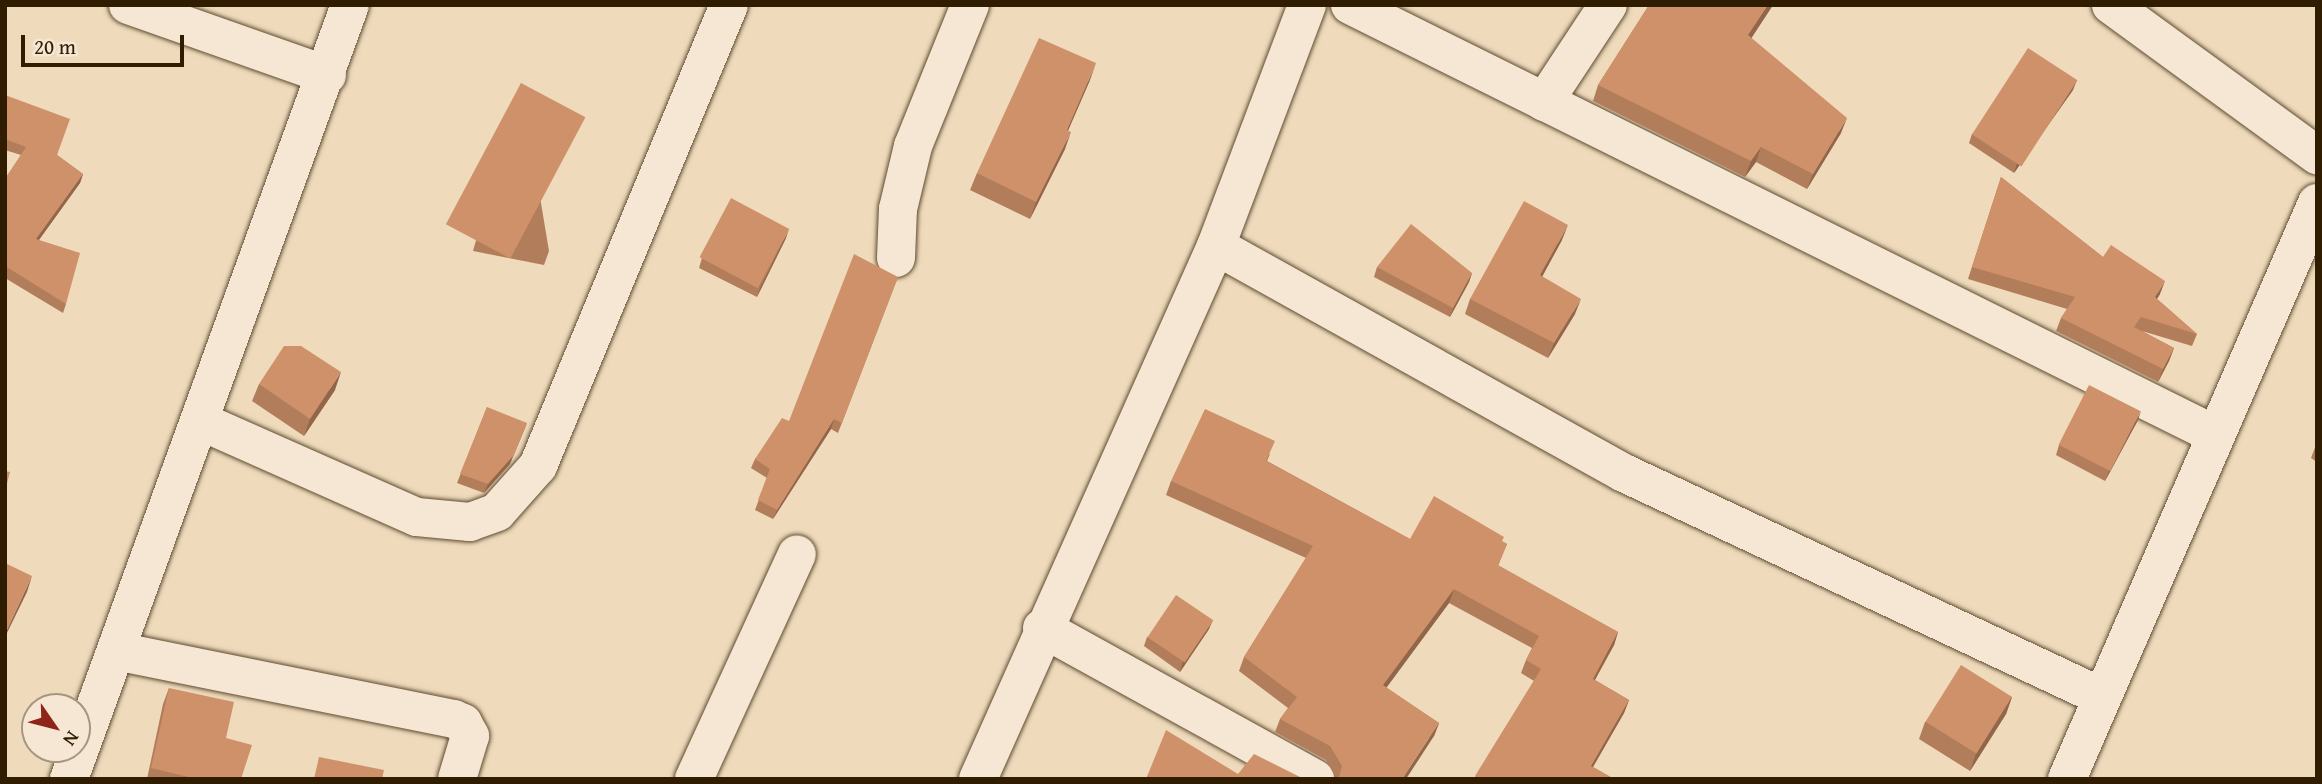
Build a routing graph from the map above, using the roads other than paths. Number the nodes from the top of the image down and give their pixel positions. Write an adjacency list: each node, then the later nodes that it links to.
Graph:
1 (128, 5): 9 (street)
2 (350, 5): 9 (street)
3 (729, 5): 15 (street)
4 (970, 5): 14 (street)
5 (1307, 5): 13 (street)
6 (1350, 5): 10 (street)
7 (1608, 5): 10 (street)
8 (2111, 5): 11 (street)
9 (327, 75): 15 (street)
10 (1544, 102): 16 (street)
11 (2317, 156)
12 (2317, 203): 16 (street)
13 (1216, 246): 18 (street); 20 (street)
14 (895, 258)
15 (200, 421): 19 (street)
16 (2216, 435): 20 (street)
17 (797, 554): 23 (street)
18 (1042, 628): 24 (street); 25 (street)
19 (116, 651): 21 (street); 22 (street)
20 (2100, 696): 26 (street)
21 (69, 779)
22 (457, 779)
23 (694, 779)
24 (978, 779)
25 (1315, 779)
26 (2067, 779)

